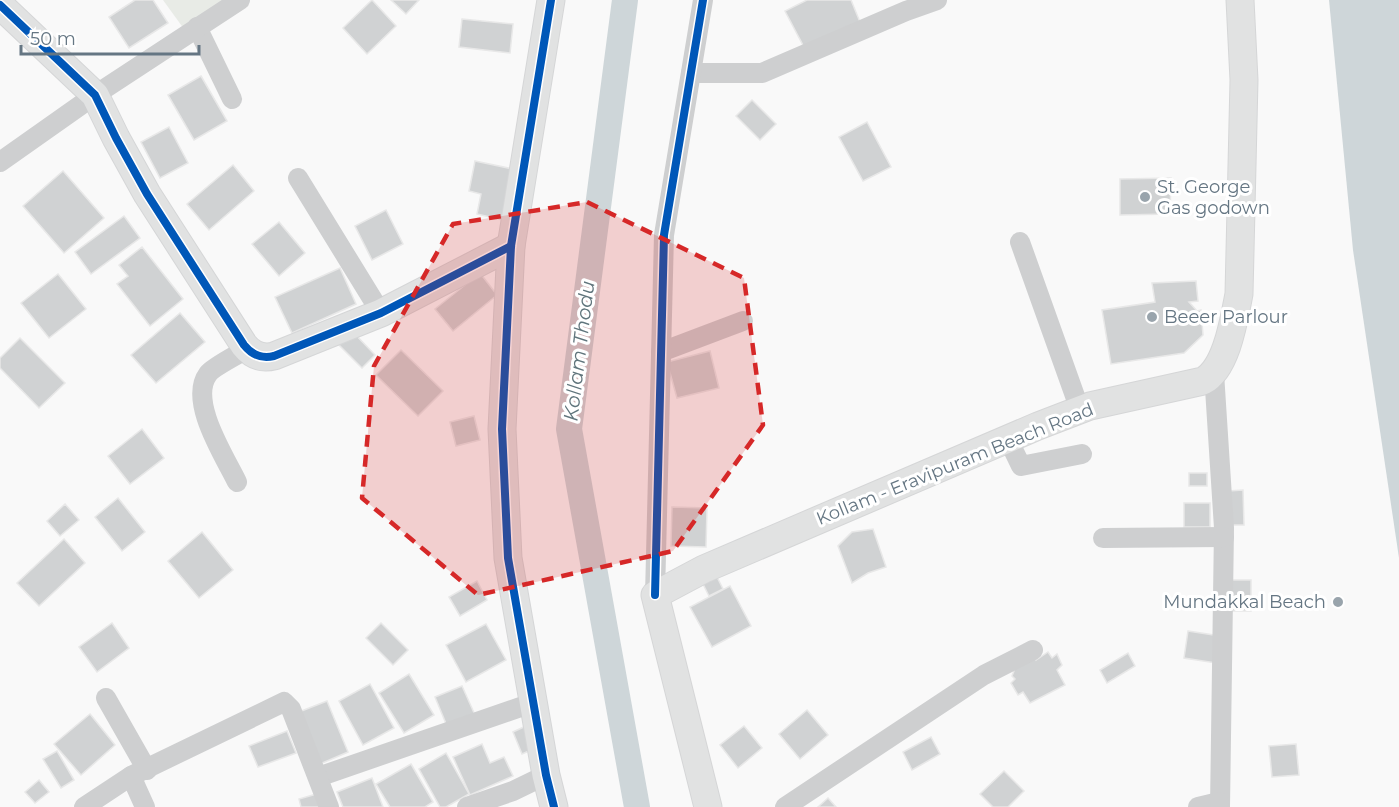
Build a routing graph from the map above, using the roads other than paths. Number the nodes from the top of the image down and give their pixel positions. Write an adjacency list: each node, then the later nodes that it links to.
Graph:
1 (240, 0): 7 (street)
2 (551, 0): 14 (street)
3 (703, 0): 8 (street)
4 (937, 0): 8 (street)
5 (1240, 0): 19 (street)
6 (0, 5): 9 (street)
7 (197, 27): 9 (street); 10 (street)
8 (691, 73): 18 (street)
9 (95, 95): 11 (street); 17 (street)
10 (232, 99)
11 (0, 162)
12 (298, 178): 15 (street)
13 (1020, 242): 20 (street)
14 (511, 246): 15 (street); 29 (street)
15 (381, 313): 17 (street)
16 (743, 321): 18 (street)
17 (247, 349): 23 (street)
18 (661, 352): 26 (street)
19 (1214, 373): 20 (street, Kollam - Eravipuram Beach Road); 24 (street)
20 (1080, 410): 21 (street, Kollam - Eravipuram Beach Road)
21 (1008, 439): 22 (street); 26 (street, Kollam - Eravipuram Beach Road)
22 (1082, 454)
23 (237, 482)
24 (1224, 537): 25 (street); 33 (street)
25 (1103, 538)
26 (655, 594): 39 (street)
27 (1033, 650): 40 (street)
28 (105, 698): 30 (street)
29 (535, 702): 31 (street); 32 (street)
30 (139, 773): 32 (street); 34 (street); 35 (street)
31 (546, 776): 37 (street); 38 (street)
32 (318, 777): 36 (street)
33 (1219, 805): 41 (street)
34 (84, 807)
35 (145, 807)
36 (329, 807)
37 (467, 807)
38 (554, 807)
39 (708, 807)
40 (785, 807)
41 (1198, 807)

